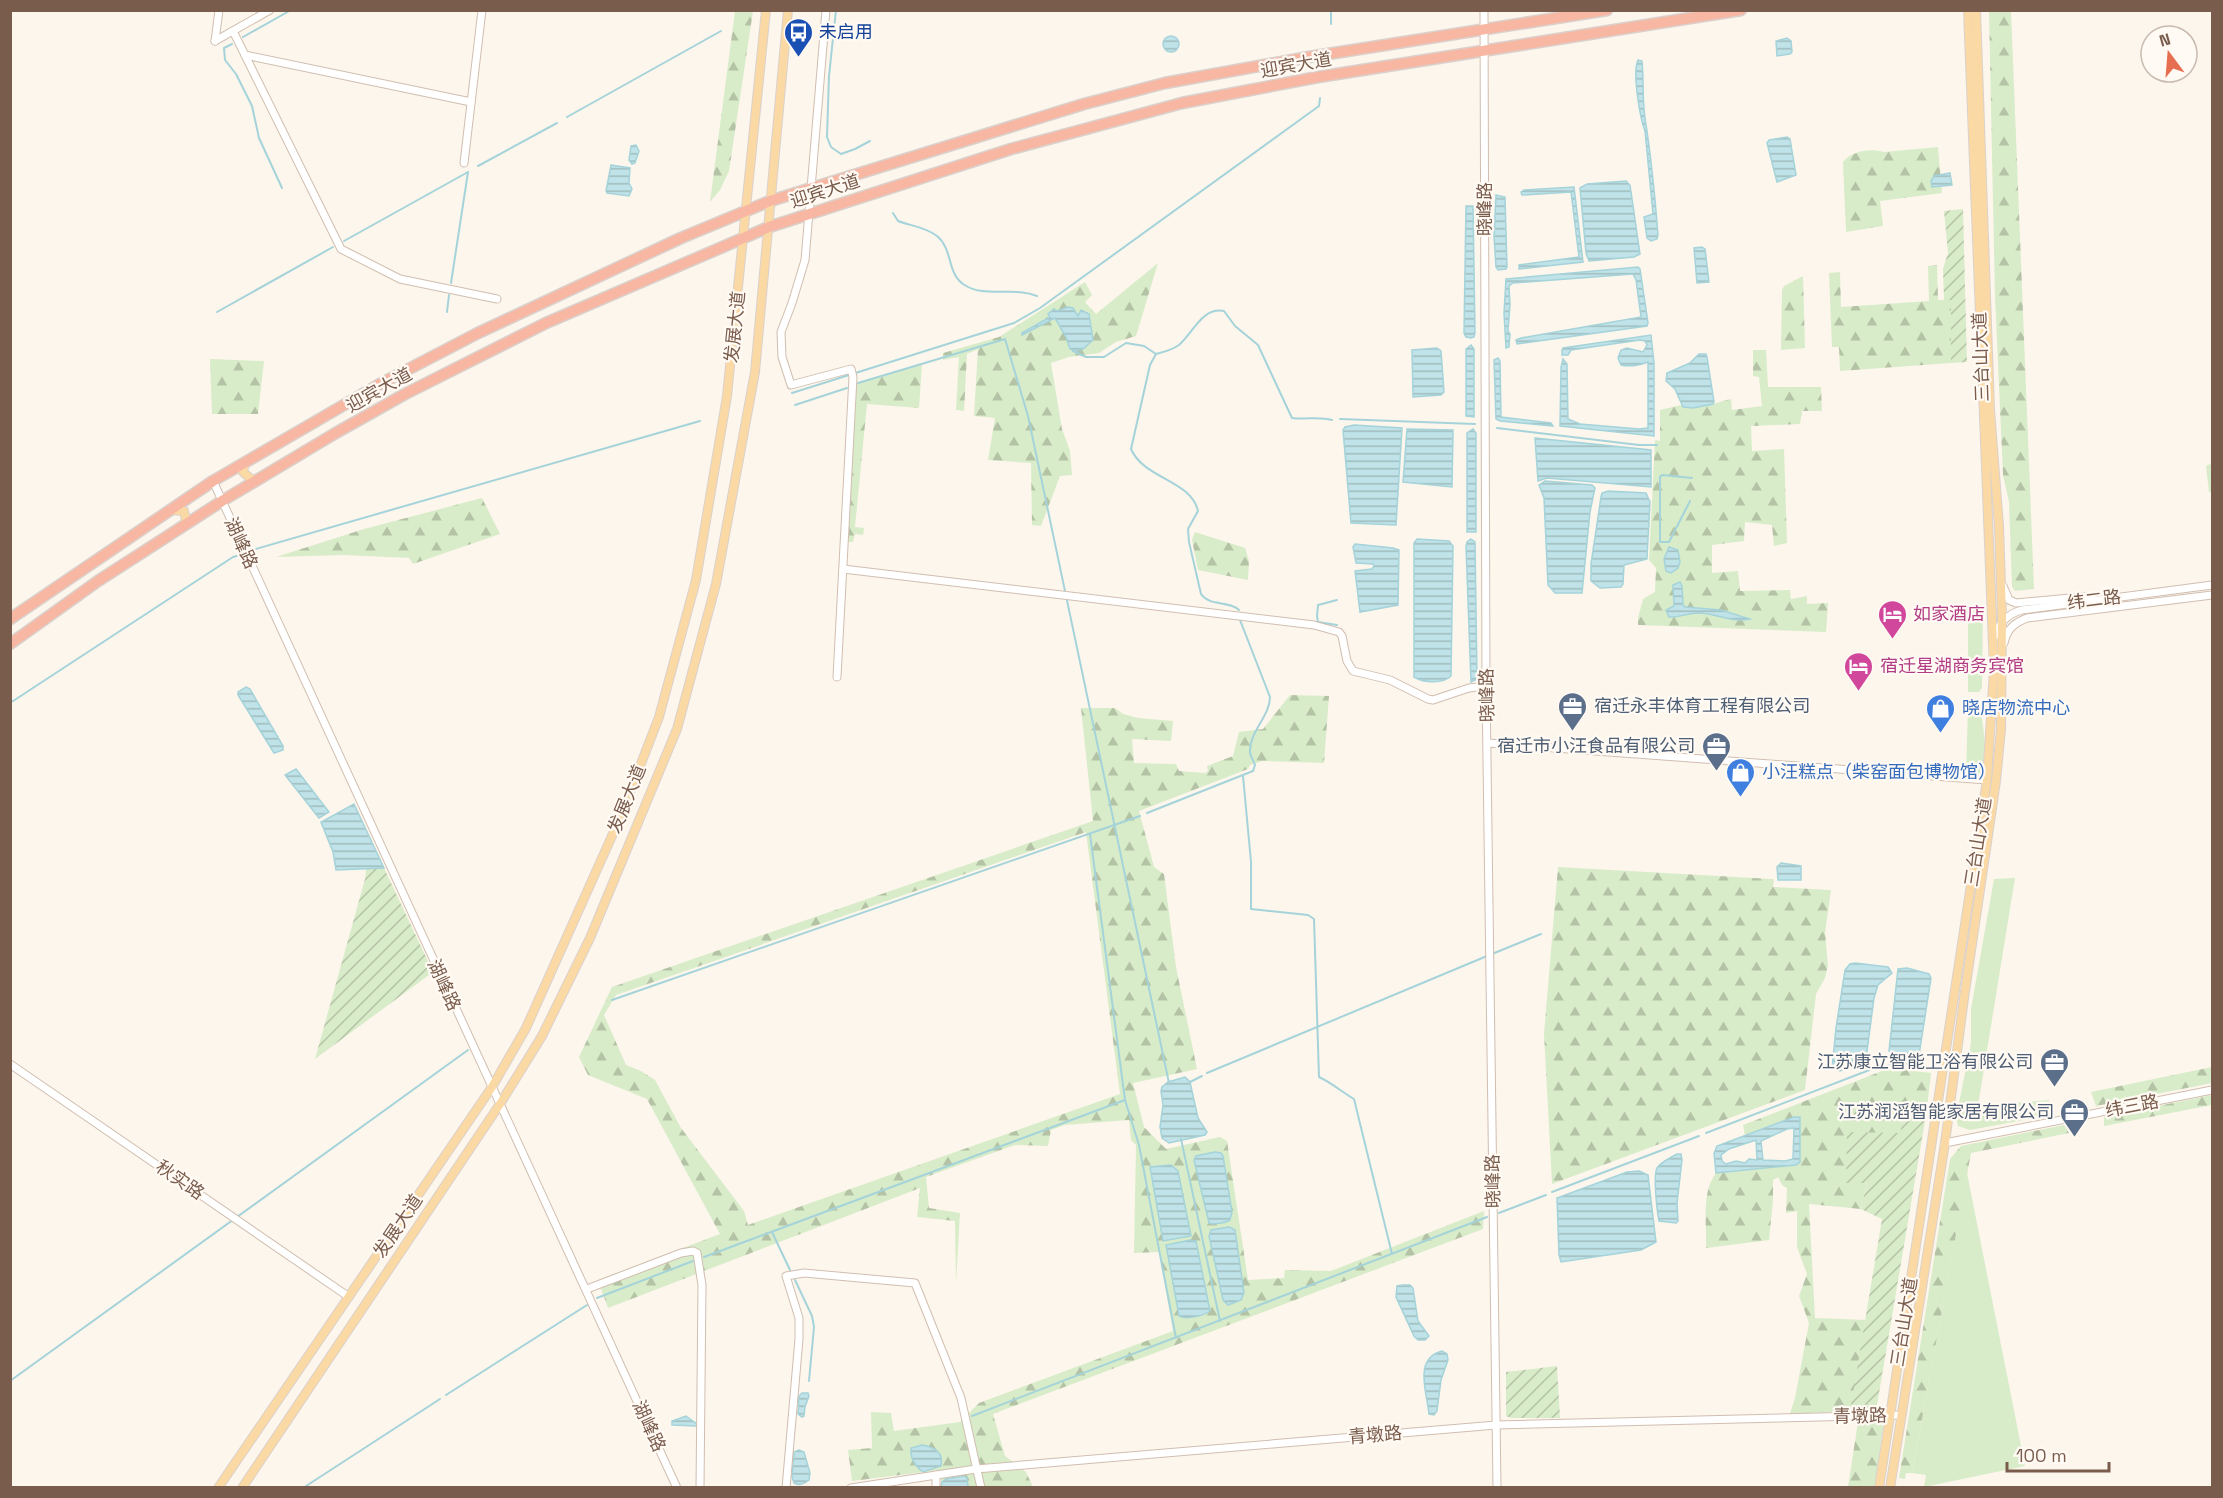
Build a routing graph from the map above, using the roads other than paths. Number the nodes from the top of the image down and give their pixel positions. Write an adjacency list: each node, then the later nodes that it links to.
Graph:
1 (219, 10): 13 (street)
2 (270, 10): 13 (street)
3 (482, 10): 16 (street)
4 (766, 10): 20 (main road, 发展大道)
5 (788, 10): 19 (main road, 发展大道)
6 (826, 10): 18 (street)
7 (1484, 10): 12 (street, 晓峰路)
8 (1607, 10): 12 (highway, 迎宾大道)
9 (1741, 10): 14 (highway, 迎宾大道)
10 (1968, 10): 38 (main road, 三台山大道)
11 (1976, 10): 32 (main road, 三台山大道)
12 (1485, 29): 14 (street, 晓峰路); 18 (highway, 迎宾大道)
13 (233, 31): 15 (street)
14 (1485, 51): 21 (highway, 迎宾大道); 42 (street, 晓峰路)
15 (244, 55): 16 (street); 24 (street)
16 (471, 102): 17 (street)
17 (464, 163)
18 (810, 188): 19 (highway, 迎宾大道); 21 (street)
19 (770, 201): 20 (highway, 迎宾大道); 22 (main road, 发展大道)
20 (746, 211): 23 (main road, 发展大道); 25 (highway, 迎宾大道)
21 (808, 213): 22 (highway, 迎宾大道); 31 (street)
22 (769, 227): 23 (highway, 迎宾大道); 48 (main road, 发展大道)
23 (744, 237): 26 (highway, 迎宾大道); 46 (main road, 发展大道)
24 (497, 299)
25 (246, 461): 26 (main road); 27 (highway, 迎宾大道)
26 (259, 480): 28 (highway, 迎宾大道)
27 (213, 481): 28 (street, 湖峰路); 29 (highway, 迎宾大道)
28 (222, 501): 30 (highway, 迎宾大道); 46 (street, 湖峰路)
29 (170, 510): 30 (main road); 36 (highway, 迎宾大道)
30 (183, 526): 39 (highway, 迎宾大道)
31 (843, 569): 41 (street); 42 (street)
32 (2001, 581): 35 (street); 37 (main road, 三台山大道)
33 (2212, 585): 35 (street, 纬二路)
34 (2212, 595): 40 (street, 纬二路)
35 (2107, 598): 37 (street, 纬二路)
36 (10, 619)
37 (2002, 622): 38 (street); 40 (main road, 三台山大道)
38 (1993, 642): 44 (main road, 三台山大道)
39 (10, 644)
40 (2003, 649): 49 (main road, 三台山大道)
41 (837, 677)
42 (1486, 687): 43 (street, 晓峰路)
43 (1488, 743): 44 (street); 54 (street, 晓峰路)
44 (1987, 780): 52 (main road, 三台山大道)
45 (10, 1064): 51 (street, 秋实路)
46 (492, 1087): 48 (street, 湖峰路); 51 (main road, 发展大道)
47 (2212, 1090): 49 (street, 纬三路)
48 (500, 1104): 50 (street, 湖峰路); 58 (main road, 发展大道)
49 (1945, 1143): 53 (main road, 三台山大道)
50 (587, 1289): 59 (street, 湖峰路); 60 (street)
51 (349, 1297): 57 (main road, 发展大道)
52 (1890, 1415): 53 (street, 青墩路); 54 (street, 青墩路); 66 (main road, 三台山大道)
53 (1901, 1415): 67 (main road, 三台山大道)
54 (1496, 1425): 55 (street, 青墩路); 65 (street, 晓峰路)
55 (976, 1468): 56 (street, 青墩路); 61 (street); 64 (street)
56 (936, 1475): 62 (street, 青墩路); 63 (street)
57 (218, 1488)
58 (242, 1488)
59 (677, 1488)
60 (700, 1488)
61 (786, 1488)
62 (851, 1488)
63 (936, 1488)
64 (981, 1488)
65 (1497, 1488)
66 (1879, 1488)
67 (1890, 1488)

